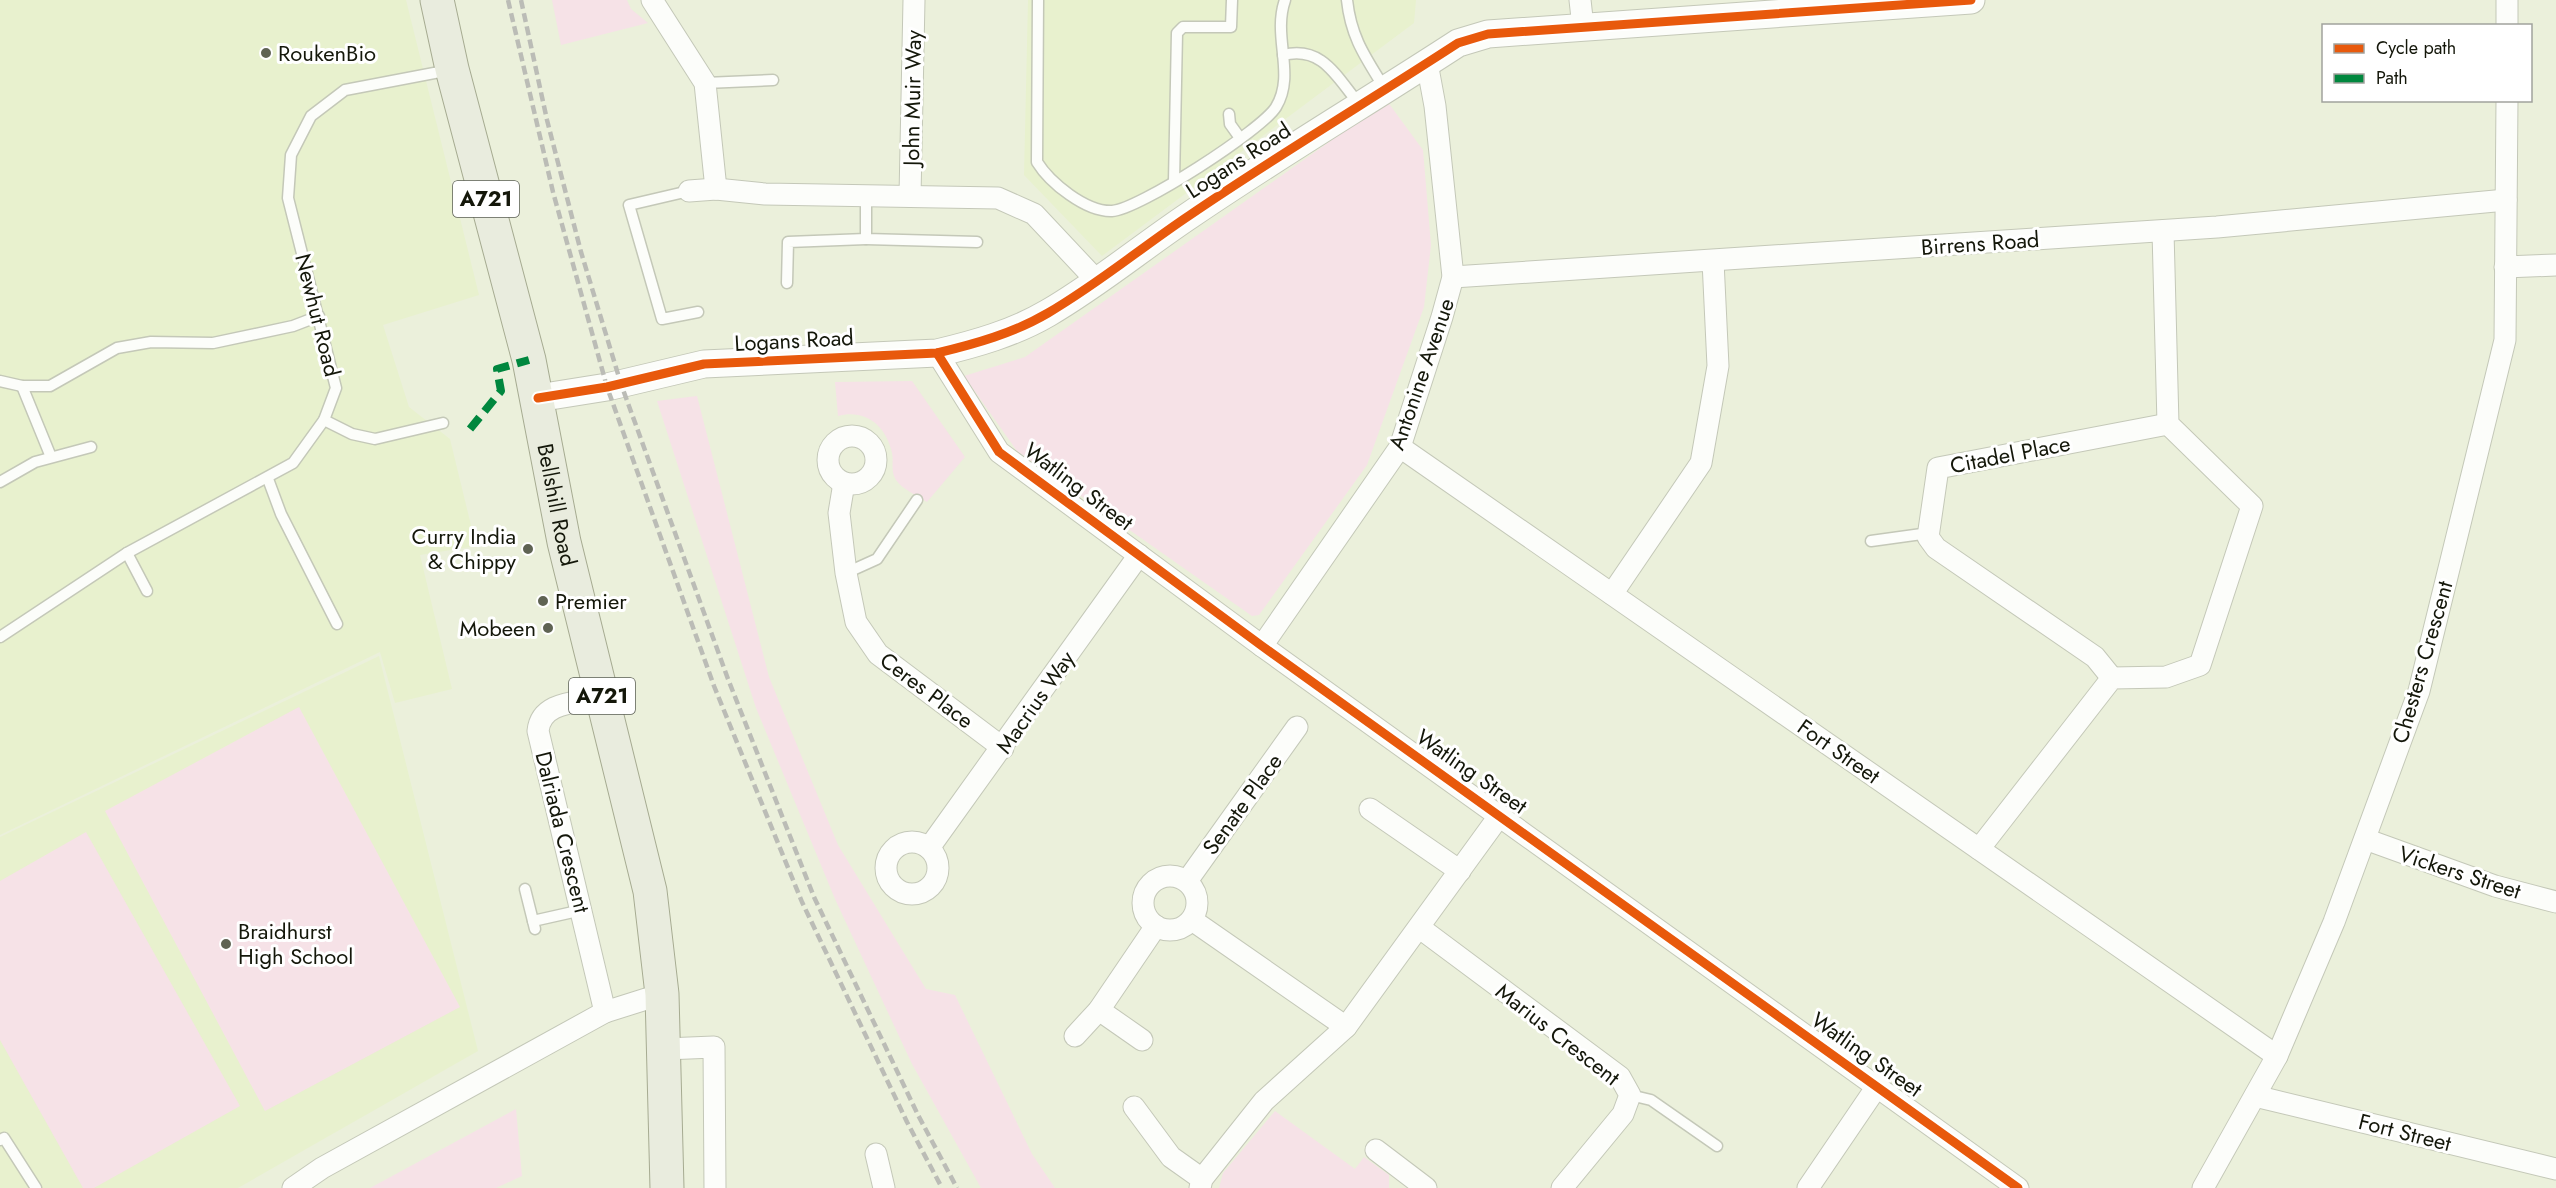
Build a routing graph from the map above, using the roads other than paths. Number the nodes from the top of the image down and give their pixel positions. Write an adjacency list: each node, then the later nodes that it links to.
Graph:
1 (437, 0): 15 (main road, Bellshill Road / A721)
2 (652, 0): 17 (street)
3 (914, 0): 27 (street, John Muir Way)
4 (1038, 0): 23 (lane)
5 (1232, 0): 23 (lane)
6 (1285, 0): 13 (lane)
7 (1347, 0): 18 (lane)
8 (1580, 0): 12 (street)
9 (1971, 0): 12 (street, Logans Road)
10 (2507, 0): 11 (street)
11 (2507, 24)
12 (1583, 27): 14 (street, Logans Road)
13 (1282, 55): 20 (lane); 22 (lane)
14 (1427, 63): 18 (street, Logans Road); 35 (street, Antonine Avenue)
15 (452, 69): 39 (lane, Newhut Road); 43 (main road, Bellshill Road / A721)
16 (773, 80): 17 (lane)
17 (705, 83): 24 (street)
18 (1385, 89): 20 (street, Logans Road)
19 (2507, 102): 28 (street, Chesters Crescent)
20 (1360, 105): 36 (street, Logans Road)
21 (1229, 114): 22 (lane)
22 (1240, 138): 23 (lane)
23 (1174, 181)
24 (716, 189): 25 (street, John Muir Way); 26 (street, John Muir Way)
25 (689, 191): 38 (lane)
26 (866, 195): 27 (street, John Muir Way); 30 (lane)
27 (910, 196): 36 (street, John Muir Way)
28 (2506, 200): 29 (street, Birrens Road); 34 (street, Chesters Crescent)
29 (2163, 231): 32 (street, Birrens Road); 46 (street)
30 (866, 239): 31 (lane); 37 (lane)
31 (976, 242)
32 (1713, 261): 35 (street, Birrens Road); 60 (street)
33 (2556, 265): 34 (street)
34 (2505, 267): 70 (street, Chesters Crescent)
35 (1453, 277): 48 (street, Antonine Avenue)
36 (1097, 281): 40 (street, Logans Road)
37 (787, 283)
38 (698, 312)
39 (319, 316): 42 (lane); 44 (lane, Newhut Road)
40 (937, 353): 43 (street, Logans Road); 57 (street, Watling Street)
41 (0, 381): 42 (lane)
42 (22, 386): 49 (lane)
43 (538, 398): 65 (main road, Bellshill Road / A721)
44 (324, 420): 45 (lane); 50 (lane, Newhut Road)
45 (443, 423)
46 (2168, 424): 54 (street, Citadel Place); 64 (street)
47 (91, 447): 49 (lane)
48 (1400, 447): 60 (street, Fort Street); 63 (street, Antonine Avenue)
49 (51, 457): 51 (lane)
50 (267, 478): 56 (lane, Newhut Road); 61 (lane)
51 (0, 482)
52 (844, 483): 58 (street, Ceres Place)
53 (917, 500): 58 (lane)
54 (1929, 534): 55 (lane); 64 (street)
55 (1871, 542)
56 (127, 553): 59 (lane); 62 (lane, Newhut Road)
57 (1139, 555): 63 (street, Watling Street); 67 (street, Macrius Way)
58 (846, 573): 67 (street, Ceres Place)
59 (147, 591)
60 (1612, 594): 72 (street, Fort Street)
61 (337, 624)
62 (0, 637)
63 (1262, 646): 69 (street, Watling Street)
64 (2112, 678): 72 (street)
65 (602, 697): 77 (street, Dalriada Crescent); 81 (main road, Bellshill Road / A721)
66 (1297, 727): 74 (street, Senate Place)
67 (1003, 747): 71 (street, Macrius Way)
68 (1370, 809): 73 (street)
69 (1500, 815): 73 (street); 89 (street, Watling Street)
70 (2365, 839): 76 (street, Vickers Street); 88 (street, Chesters Crescent)
71 (929, 848)
72 (1979, 849): 88 (street, Fort Street)
73 (1460, 870): 80 (street)
74 (1187, 881): 78 (street); 79 (street)
75 (525, 889): 77 (lane)
76 (2556, 902)
77 (582, 910): 83 (street, Dalriada Crescent)
78 (1192, 920): 79 (street); 84 (street)
79 (1156, 926): 82 (street)
80 (1420, 928): 84 (street); 90 (street, Marius Crescent)
81 (662, 994): 83 (street); 87 (main road, Bellshill Road / A721)
82 (1099, 1010): 85 (street); 86 (street)
83 (605, 1012): 101 (street)
84 (1346, 1027): 98 (street)
85 (1075, 1036)
86 (1142, 1040)
87 (664, 1049): 102 (main road, Bellshill Road / A721); 103 (street)
88 (2277, 1056): 91 (street, Chesters Crescent)
89 (1878, 1085): 106 (street); 107 (street, Watling Street)
90 (1630, 1095): 94 (lane); 105 (street, Marius Crescent)
91 (2255, 1095): 97 (street, Fort Street); 108 (street, Chesters Crescent)
92 (1134, 1107): 98 (street)
93 (0, 1140): 100 (lane)
94 (1717, 1146)
95 (1376, 1150): 99 (street)
96 (876, 1154): 104 (street)
97 (2556, 1169)
98 (1201, 1183)
99 (1414, 1184)
100 (36, 1188)
101 (293, 1188)
102 (667, 1188)
103 (715, 1188)
104 (884, 1188)
105 (1562, 1188)
106 (1808, 1188)
107 (2018, 1188)
108 (2203, 1188)

